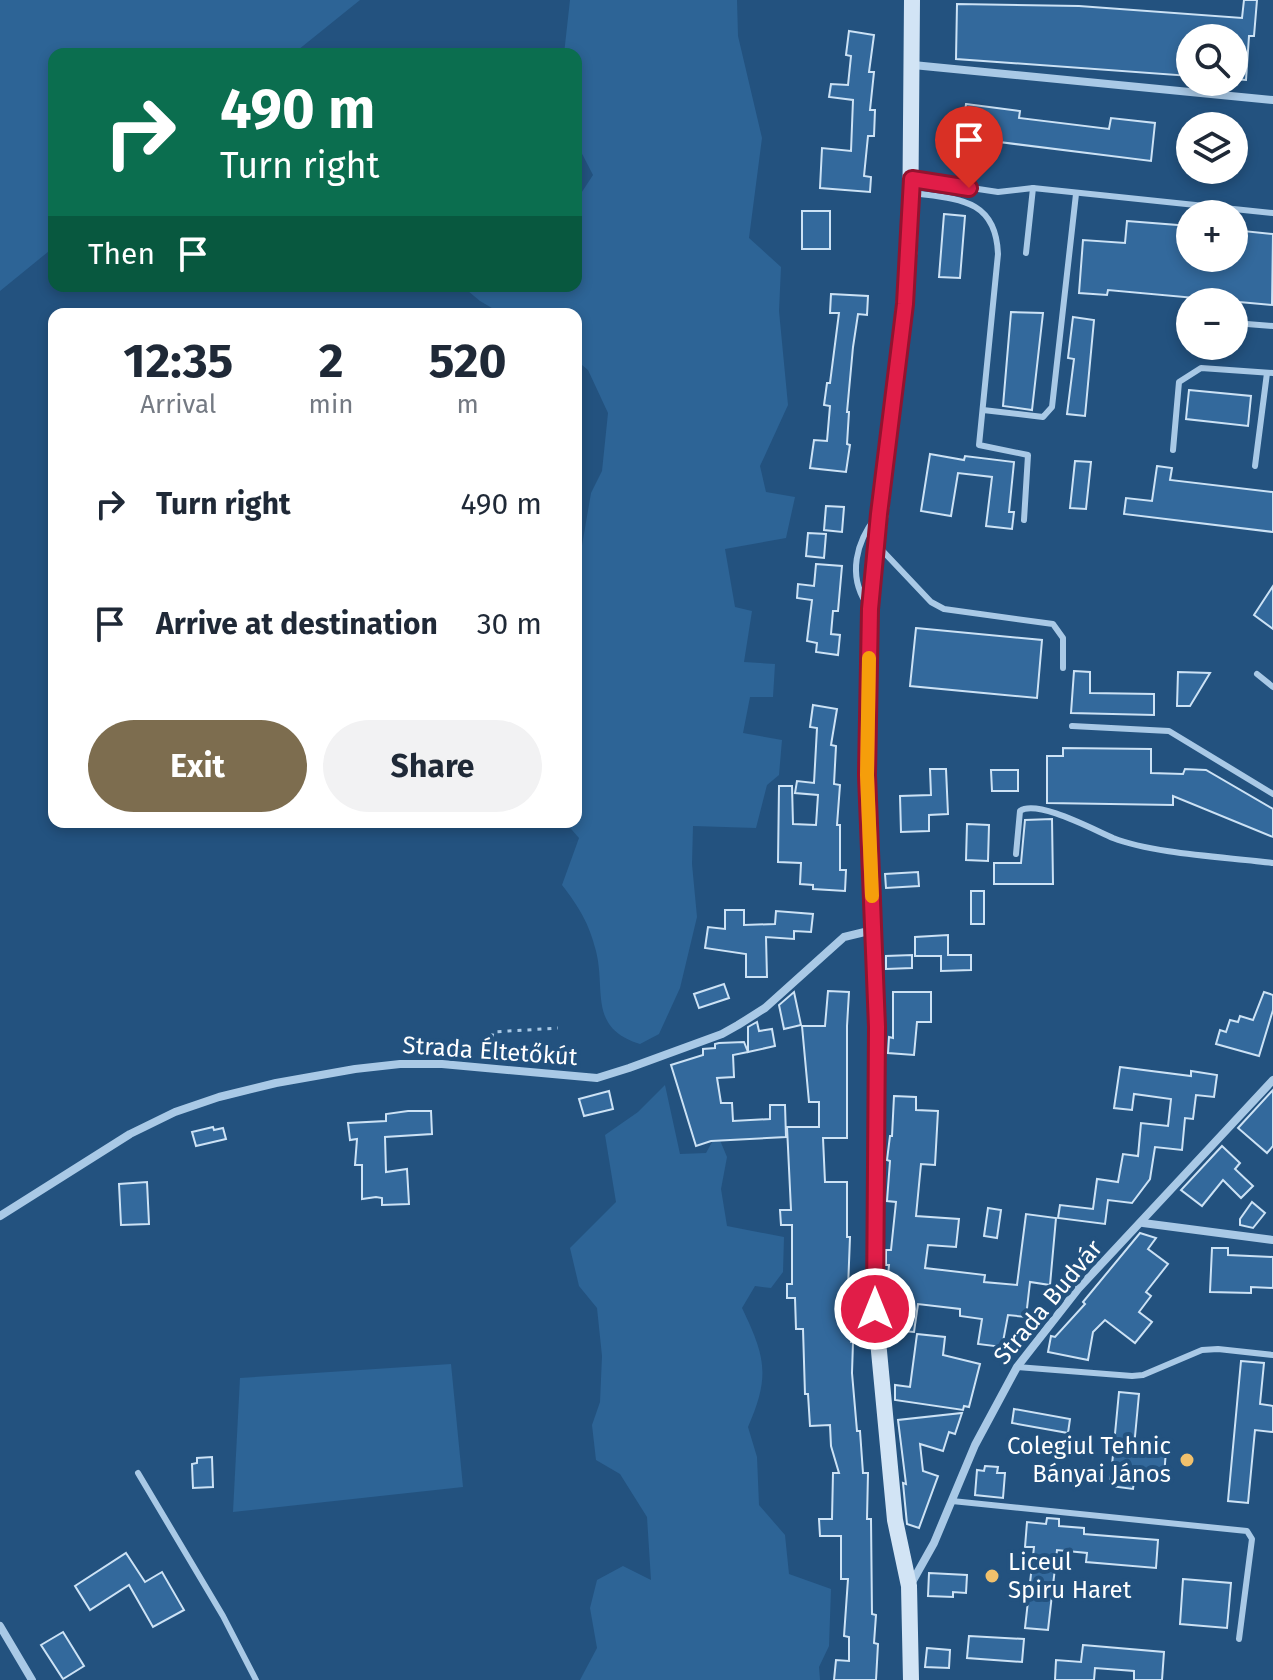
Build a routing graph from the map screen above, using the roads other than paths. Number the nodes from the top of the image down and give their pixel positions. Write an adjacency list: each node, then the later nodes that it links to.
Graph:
1 (912, 0): 2 (main road)
2 (913, 65): 3 (street); 4 (main road)
3 (1273, 100)
4 (912, 186): 5 (lane); 12 (lane); 15 (main road)
5 (1033, 188): 6 (lane); 8 (lane)
6 (1076, 194): 7 (lane); 12 (lane)
7 (1273, 213)
8 (1026, 253)
9 (1248, 324): 10 (lane)
10 (1273, 326)
11 (1270, 373): 13 (lane); 14 (lane)
12 (983, 410): 16 (lane)
13 (1173, 450)
14 (1255, 466)
15 (879, 514): 17 (main road); 18 (lane)
16 (1024, 520)
17 (876, 544): 18 (main road); 19 (lane)
18 (870, 609): 26 (main road)
19 (1063, 668)
20 (1257, 674): 21 (lane)
21 (1273, 687)
22 (1072, 726): 23 (lane)
23 (1273, 794)
24 (1016, 854): 25 (lane)
25 (1273, 863)
26 (873, 930): 28 (street, Strada Éltetőkút); 35 (main road)
27 (1273, 1080): 29 (street, Strada Budvár)
28 (0, 1216)
29 (1143, 1223): 30 (street); 32 (street, Strada Budvár)
30 (1273, 1240)
31 (1273, 1355): 32 (lane)
32 (1017, 1367): 34 (street, Strada Budvár)
33 (138, 1473): 39 (lane)
34 (952, 1501): 35 (street, Strada Budvár); 37 (lane)
35 (909, 1586): 40 (main road)
36 (0, 1626): 38 (street)
37 (1239, 1639)
38 (32, 1680)
39 (256, 1680)
40 (911, 1680)

